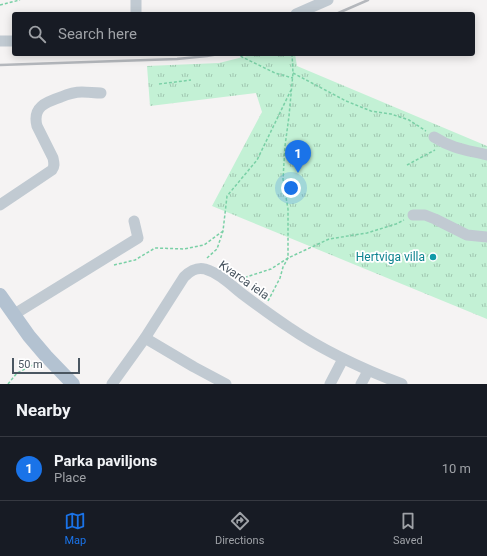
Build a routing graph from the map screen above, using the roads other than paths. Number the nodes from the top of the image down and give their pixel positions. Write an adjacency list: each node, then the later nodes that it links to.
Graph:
1 (136, 0): 3 (street)
2 (328, 0): 4 (street)
3 (136, 12)
4 (301, 12)
5 (0, 41): 6 (street)
6 (12, 41)
7 (101, 93): 10 (street)
8 (434, 137): 9 (street)
9 (487, 156)
10 (0, 205)
11 (413, 215): 13 (street)
12 (134, 221): 15 (street)
13 (486, 235)
14 (0, 295): 15 (main road)
15 (13, 315): 19 (main road)
16 (145, 338): 17 (street, Kvarca iela); 20 (street); 21 (street)
17 (343, 359): 18 (street, Kvarca iela); 22 (street)
18 (368, 370): 23 (street); 24 (street, Kvarca iela)
19 (73, 384)
20 (112, 384)
21 (226, 384)
22 (330, 384)
23 (361, 384)
24 (402, 384)

